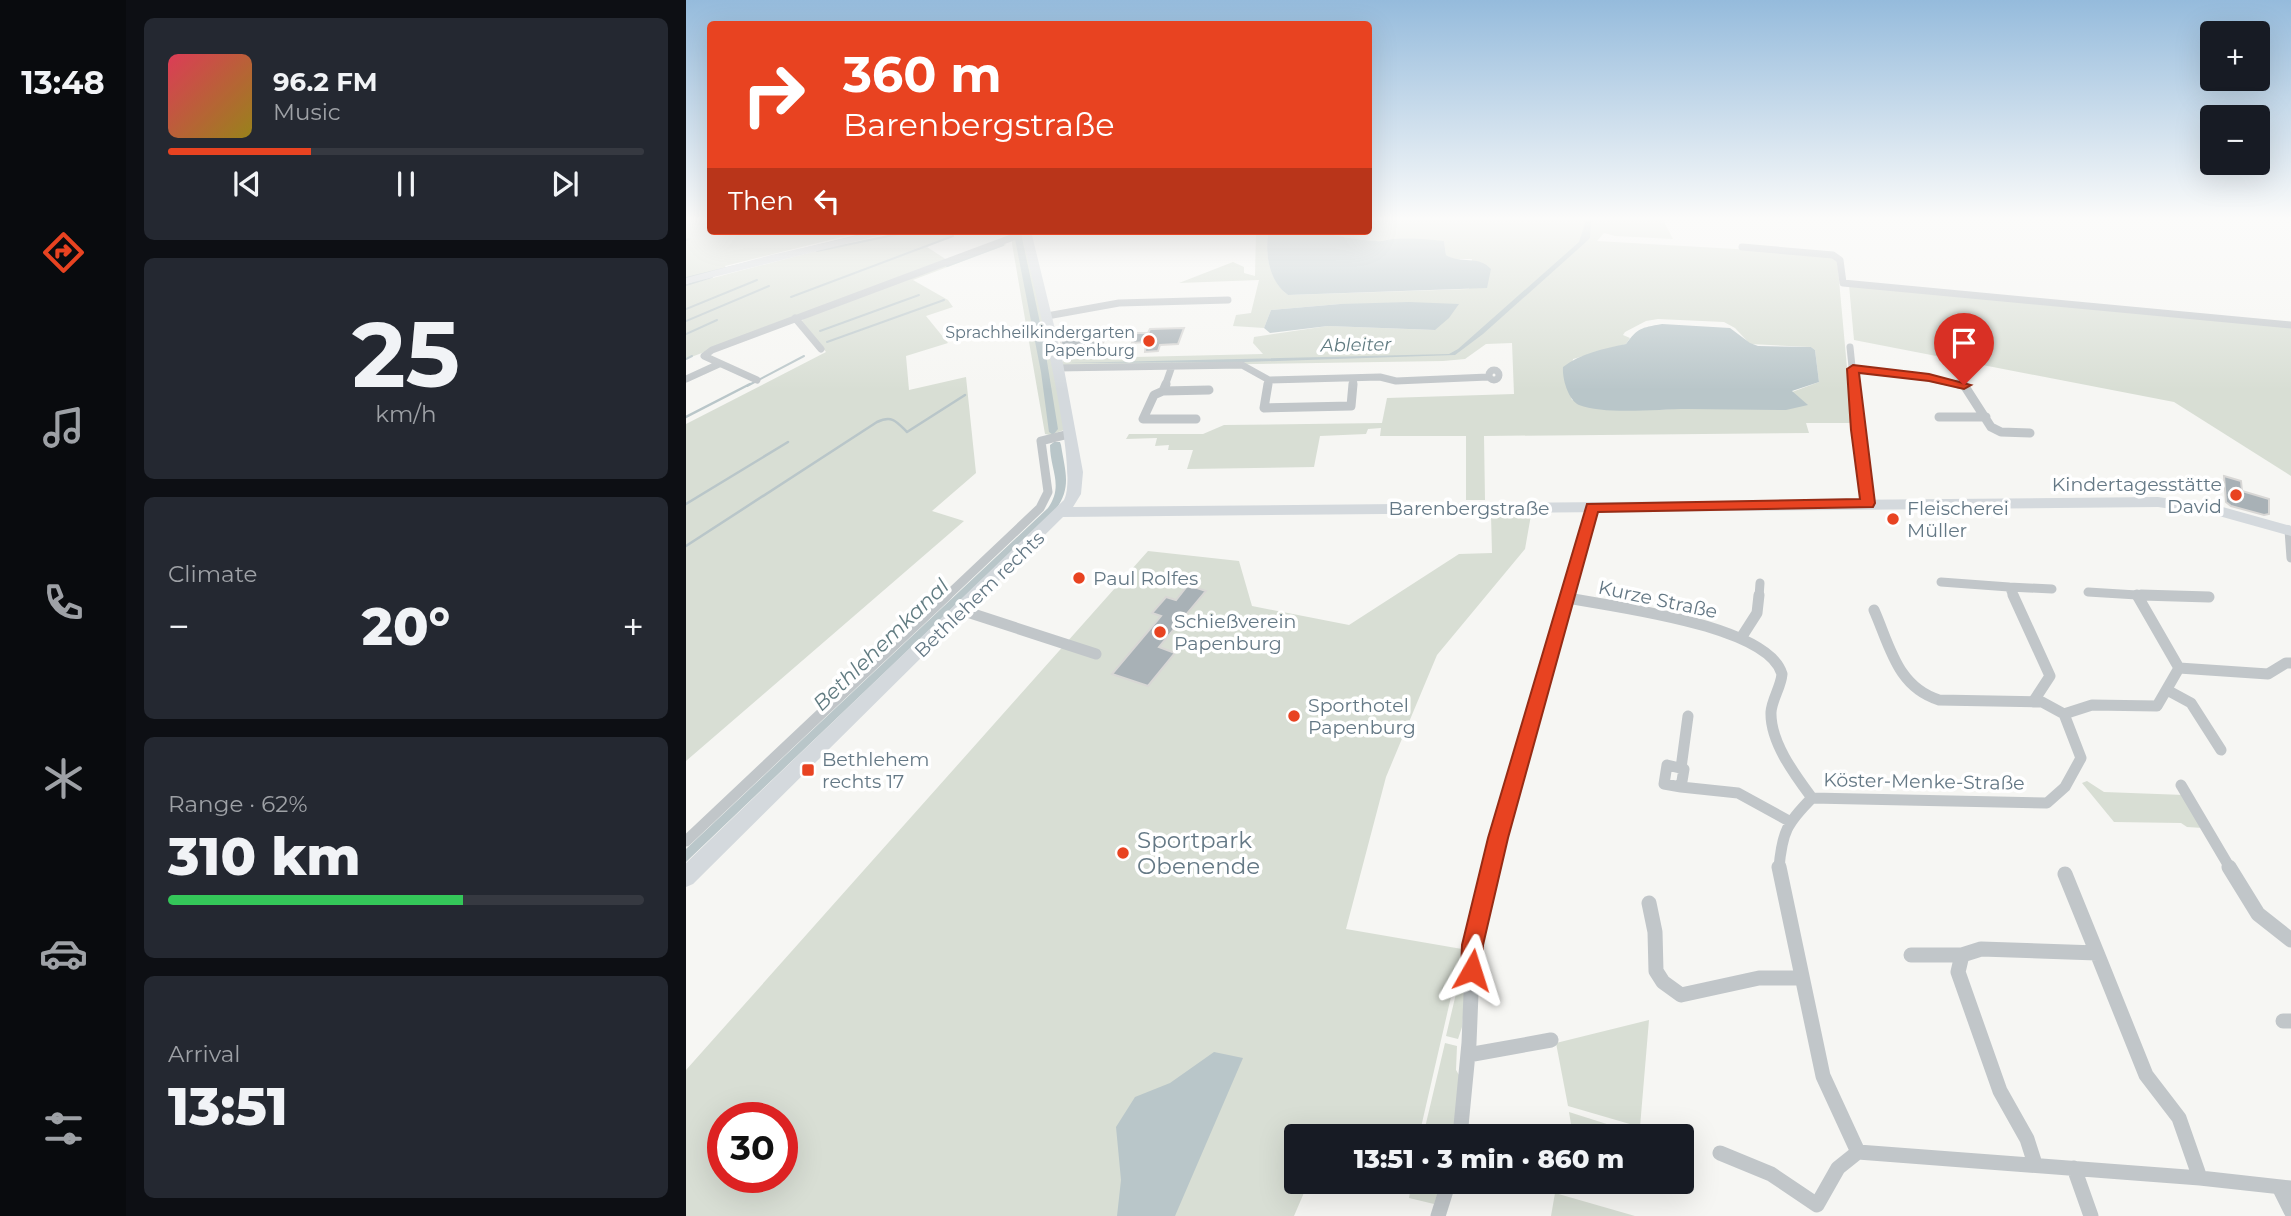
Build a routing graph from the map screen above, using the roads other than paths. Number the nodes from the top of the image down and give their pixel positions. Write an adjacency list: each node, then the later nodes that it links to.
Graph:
1 (905, 277): 6 (street)
2 (1037, 277): 5 (street, Bethlehem rechts)
3 (1842, 277): 7 (street)
4 (1228, 300): 5 (street)
5 (1047, 316): 12 (street, Bethlehem rechts)
6 (795, 318): 9 (street); 10 (street)
7 (2291, 325)
8 (1850, 347): 13 (street)
9 (821, 349)
10 (719, 364): 16 (street); 17 (street)
11 (1172, 366): 12 (street); 18 (street); 20 (street)
12 (1058, 369): 25 (street, Bethlehem rechts)
13 (1853, 369): 22 (street); 26 (street)
14 (1489, 377): 15 (street)
15 (1354, 378): 18 (street); 18 (street)
16 (686, 379)
17 (757, 380)
18 (1269, 380)
19 (1209, 390): 20 (street)
20 (1163, 391): 23 (street)
21 (1939, 417): 22 (street)
22 (1986, 417): 24 (street)
23 (1196, 419)
24 (2030, 433)
25 (1069, 434): 28 (street, Bethlehem rechts); 53 (street)
26 (1868, 503): 27 (street, Barenbergstraße); 29 (street, Barenbergstraße)
27 (1592, 507): 28 (street, Barenbergstraße); 38 (street)
28 (1063, 512): 39 (street, Bethlehem rechts)
29 (2290, 530): 30 (street)
30 (2291, 558)
31 (1941, 582): 33 (street)
32 (1760, 583): 41 (street)
33 (2009, 587): 34 (street); 46 (street)
34 (2052, 589)
35 (2088, 592): 36 (street)
36 (2137, 595): 37 (street); 44 (street)
37 (2209, 597)
38 (1568, 598): 41 (street, Kurze Straße); 63 (street)
39 (961, 610): 42 (street); 55 (street, Bethlehem rechts)
40 (1874, 610): 46 (street)
41 (1741, 638): 51 (street, Kurze Straße)
42 (1097, 654)
43 (2291, 663): 44 (street)
44 (2179, 668): 45 (street)
45 (2167, 690): 47 (street); 49 (street)
46 (2033, 702): 47 (street)
47 (2064, 714): 51 (street, Köster-Menke-Straße)
48 (1688, 716): 52 (street)
49 (2221, 750)
50 (2181, 785): 57 (street)
51 (1812, 798): 52 (street, Köster-Menke-Straße)
52 (1789, 821): 61 (street, Köster-Menke-Straße)
53 (686, 841)
54 (2065, 874): 58 (street)
55 (686, 877)
56 (1649, 903): 61 (street)
57 (2291, 940)
58 (2096, 954): 60 (street); 69 (street)
59 (1911, 955): 60 (street)
60 (1962, 955): 67 (street)
61 (1801, 978): 65 (street, Köster-Menke-Straße)
62 (1551, 1040): 63 (street)
63 (1468, 1055): 64 (street)
64 (1461, 1124)
65 (1858, 1152): 67 (street); 72 (street)
66 (1720, 1153): 72 (street)
67 (2035, 1164): 68 (street)
68 (2074, 1168): 69 (street); 75 (street)
69 (2200, 1178): 70 (street)
70 (2285, 1188): 73 (street)
71 (1445, 1194): 74 (street)
72 (1817, 1210)
73 (2291, 1211)
74 (1438, 1216)
75 (2091, 1216)

